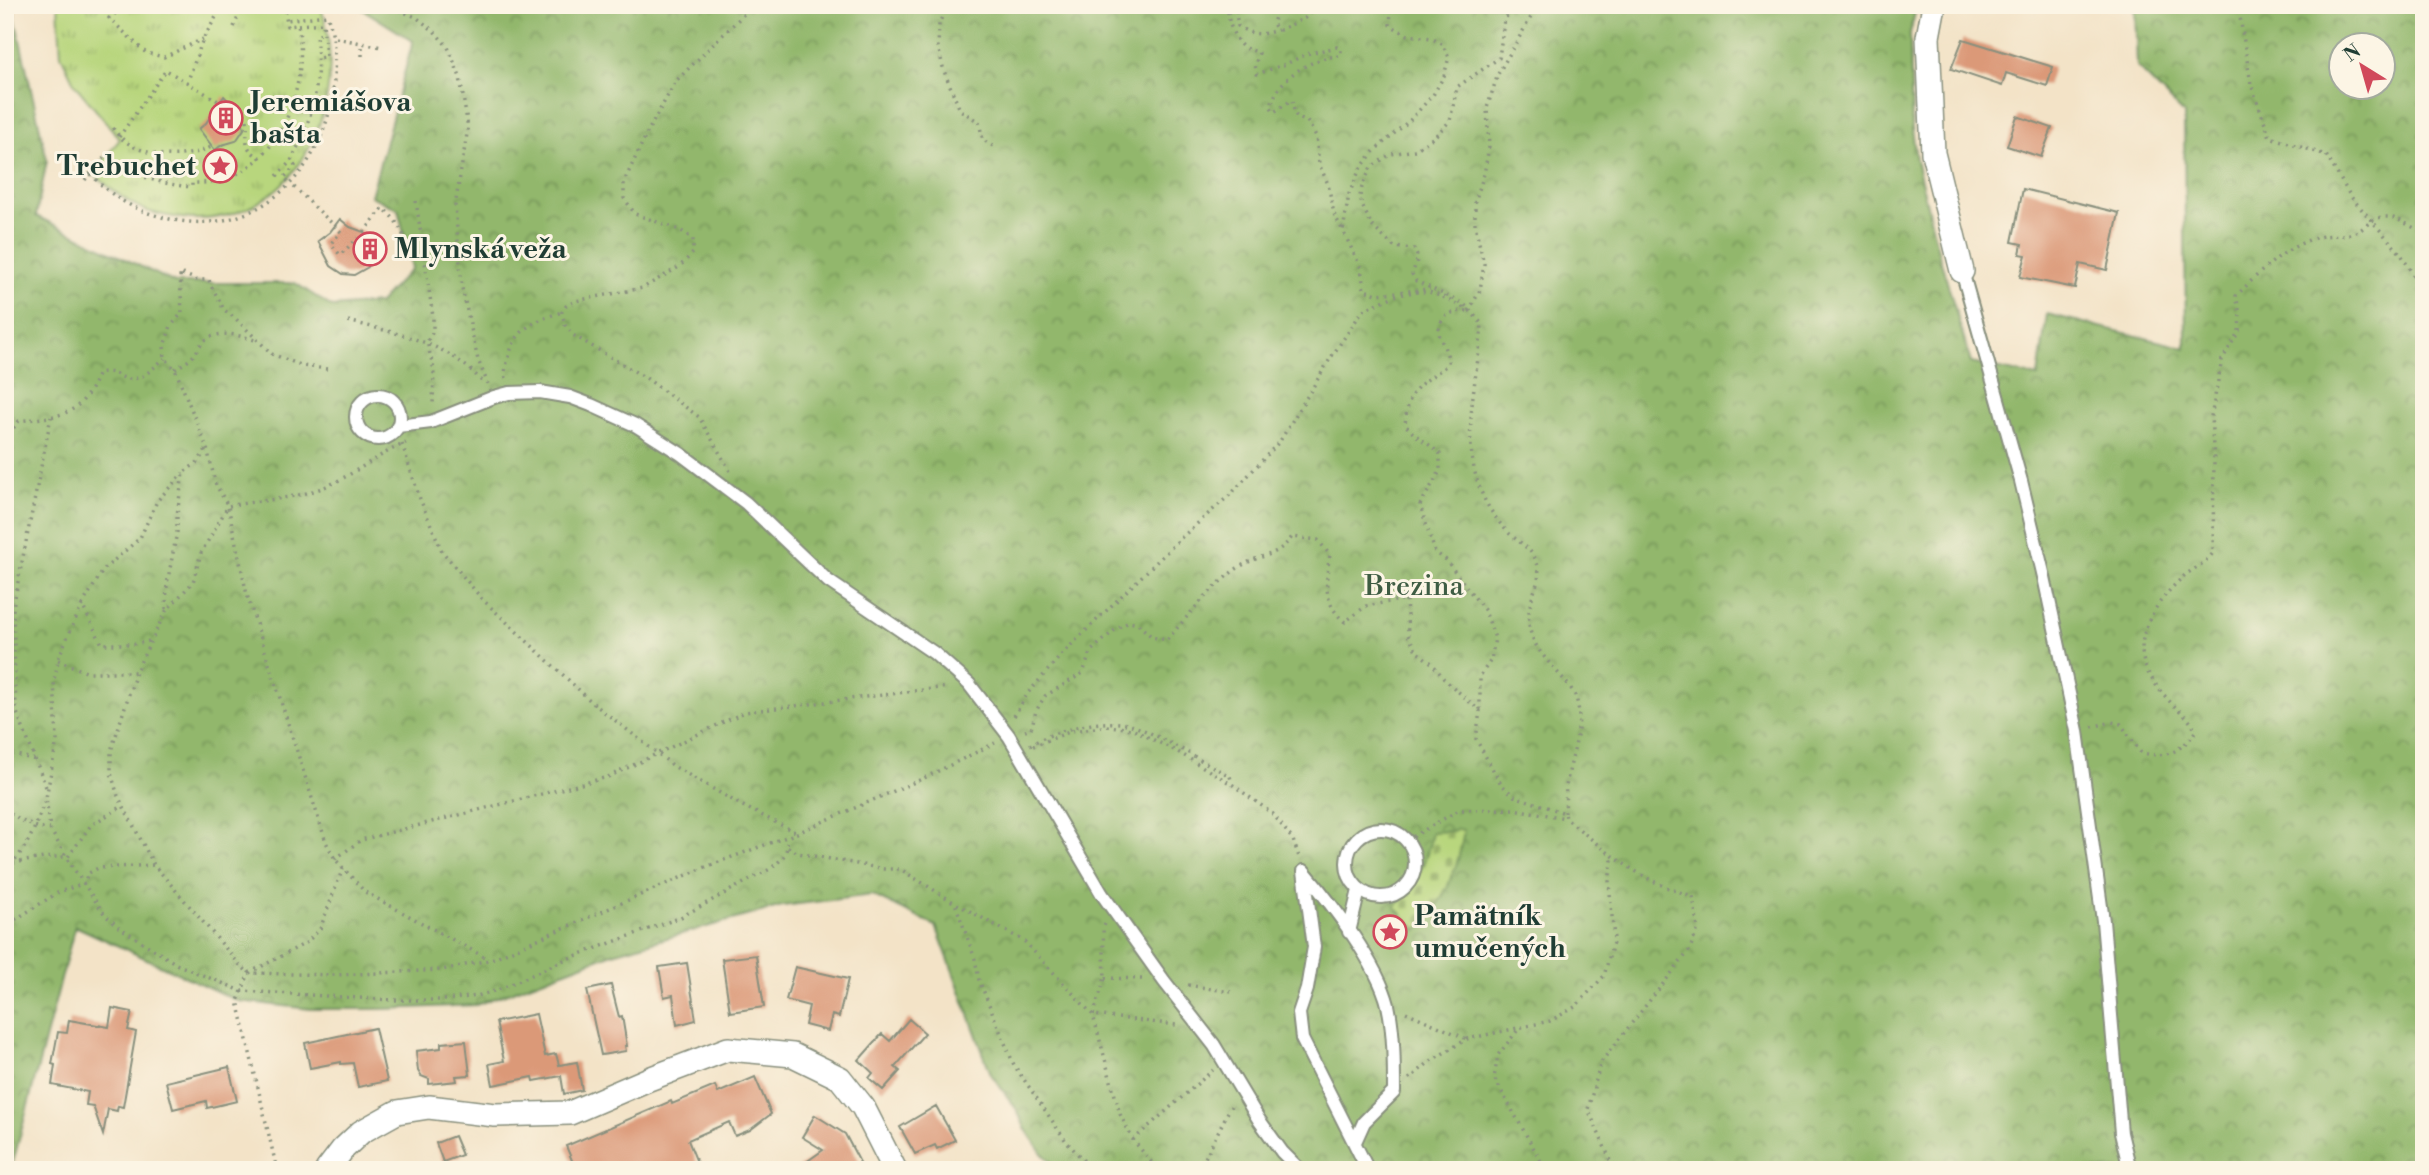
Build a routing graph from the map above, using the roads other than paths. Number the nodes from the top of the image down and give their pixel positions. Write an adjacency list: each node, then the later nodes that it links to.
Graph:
1 (1934, 5): 2 (street)
2 (1962, 271): 11 (lane)
3 (398, 426): 9 (lane)
4 (1359, 890): 4 (lane); 5 (lane)
5 (1349, 932): 6 (lane); 6 (lane)
6 (1354, 1143): 10 (lane)
7 (326, 1165): 8 (street)
8 (895, 1170)
9 (1300, 1170)
10 (1368, 1170)
11 (2130, 1170)

